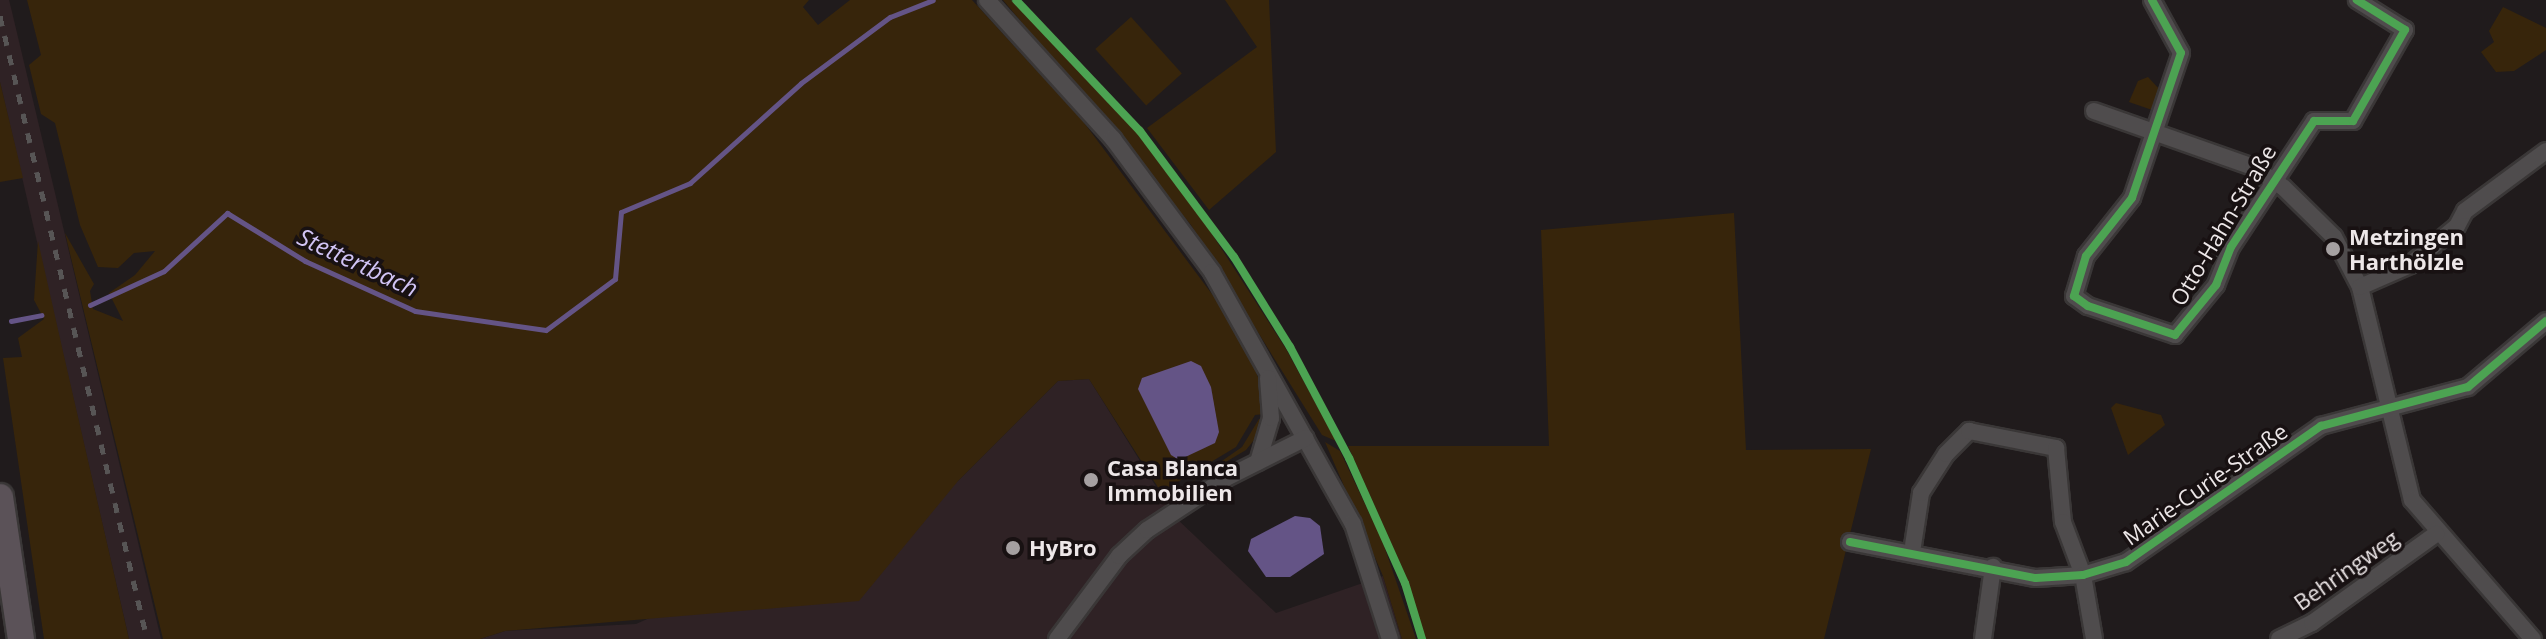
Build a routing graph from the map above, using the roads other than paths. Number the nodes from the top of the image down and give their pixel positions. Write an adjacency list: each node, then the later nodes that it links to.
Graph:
1 (987, 0): 10 (street)
2 (2152, 0): 5 (street)
3 (2357, 0): 7 (street, Otto-Hahn-Straße)
4 (2094, 111): 5 (street)
5 (2155, 132): 7 (street); 7 (street, Otto-Hahn-Straße)
6 (2546, 151): 8 (street)
7 (2274, 181): 8 (street)
8 (2360, 287): 11 (street)
9 (2546, 321): 11 (street, Marie-Curie-Straße)
10 (1266, 365): 12 (street); 13 (street)
11 (2389, 405): 15 (street); 19 (street, Marie-Curie-Straße)
12 (1306, 438): 13 (street); 22 (street)
13 (1258, 462): 21 (street)
14 (0, 497): 20 (highway)
15 (2436, 534): 25 (street, Behringweg); 26 (street)
16 (1850, 542): 17 (street, Marie-Curie-Straße)
17 (1912, 552): 18 (street, Marie-Curie-Straße); 19 (street)
18 (1993, 567): 19 (street, Marie-Curie-Straße); 23 (street)
19 (2083, 575): 24 (street)
20 (21, 639)
21 (1057, 639)
22 (1390, 639)
23 (1983, 639)
24 (2094, 639)
25 (2279, 639)
26 (2533, 639)

